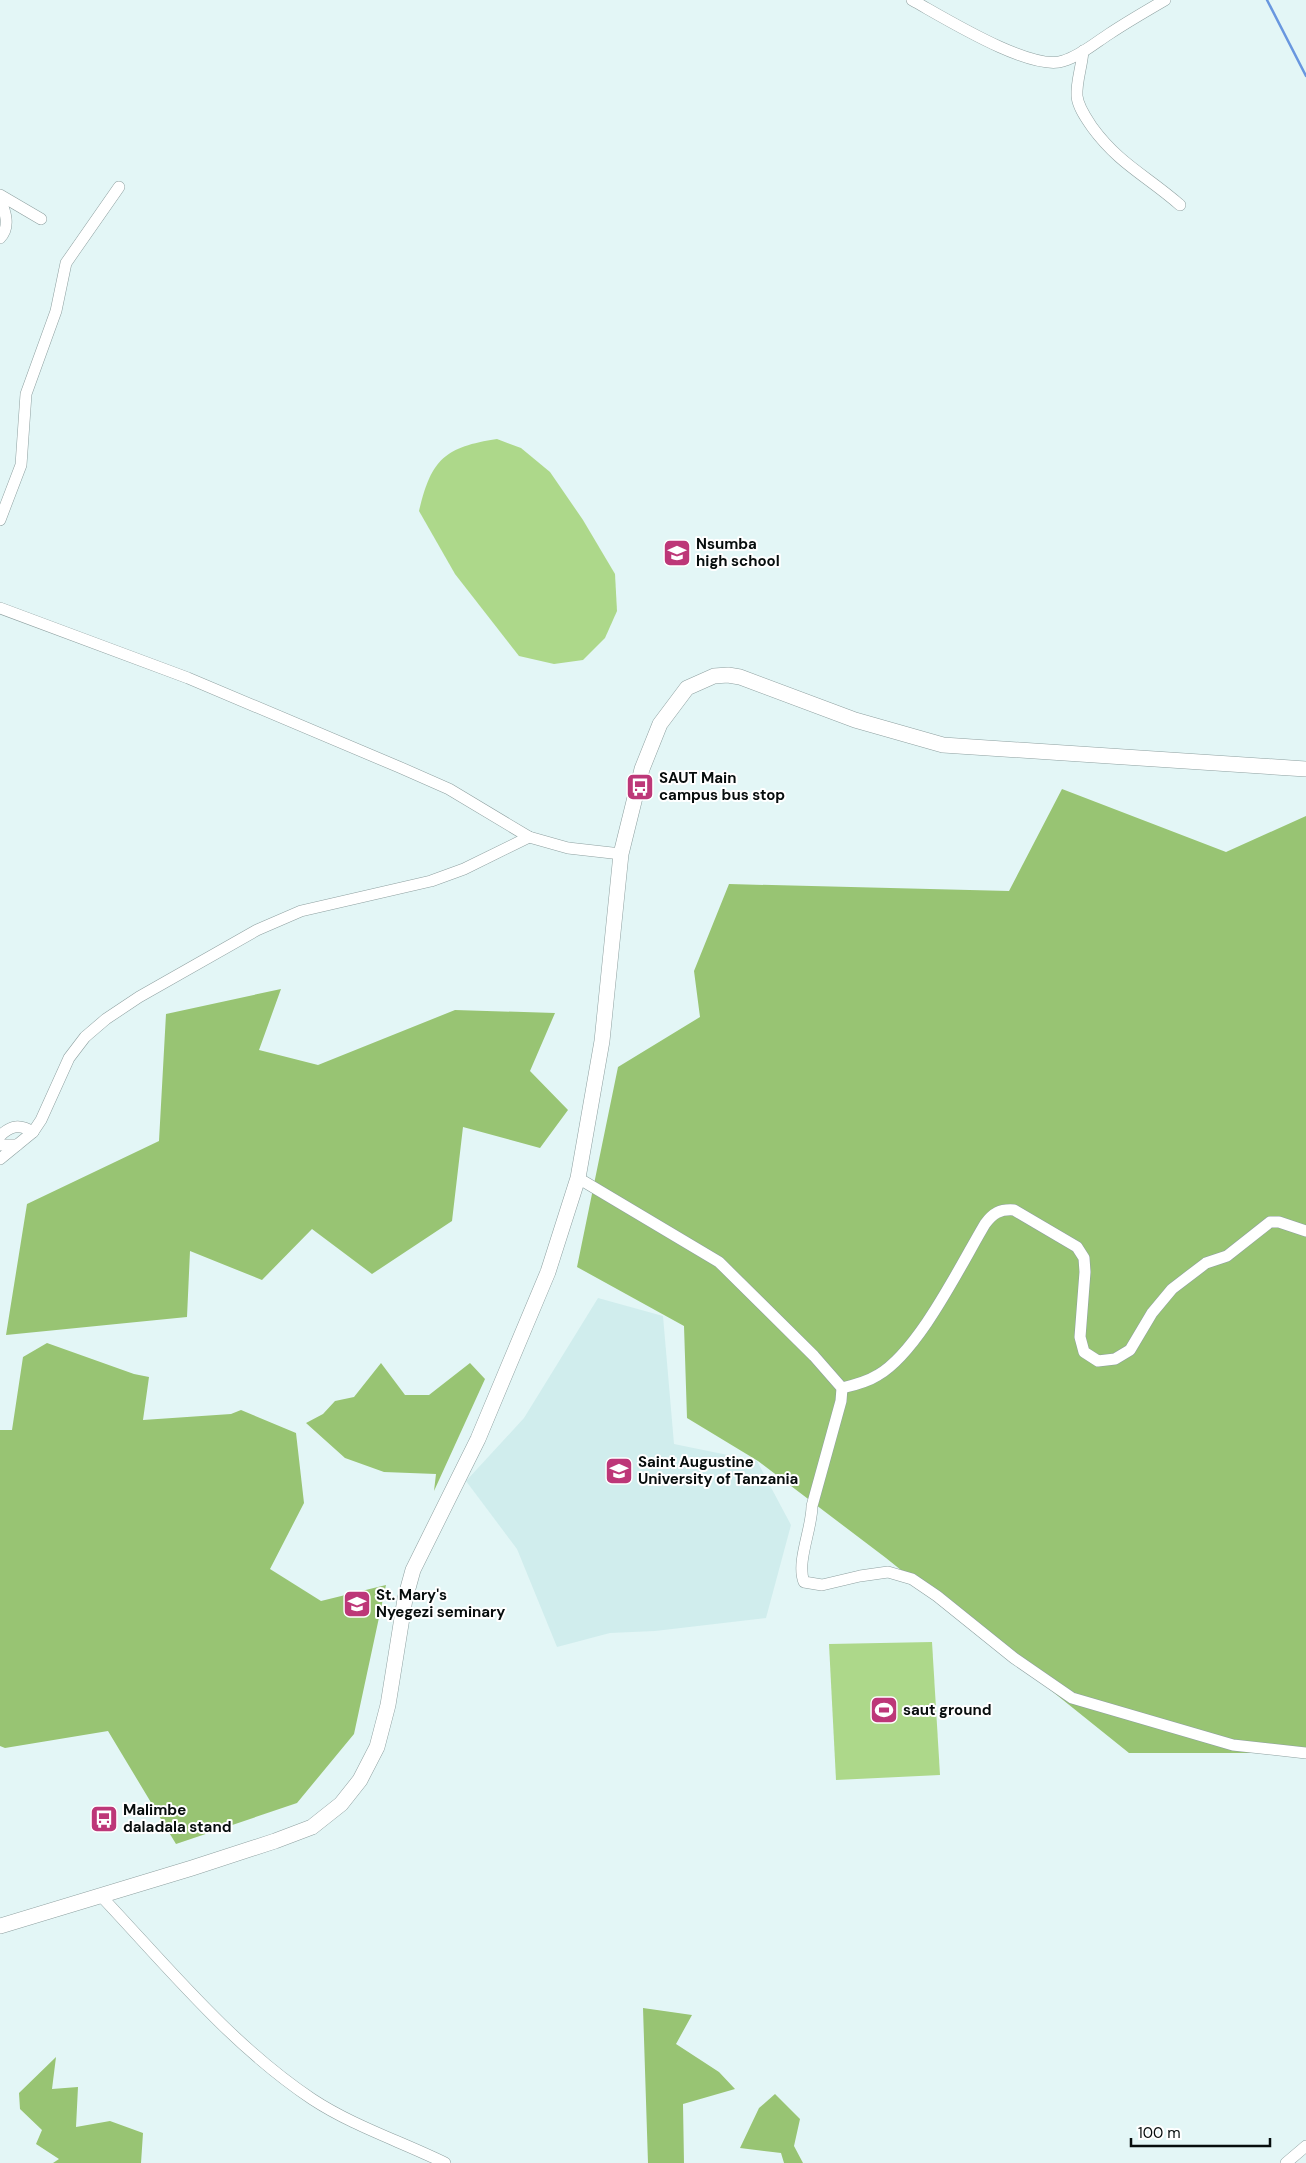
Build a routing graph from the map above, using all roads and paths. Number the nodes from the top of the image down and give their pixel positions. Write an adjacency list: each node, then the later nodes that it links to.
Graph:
1 (912, 0): 3 (street)
2 (1165, 0): 3 (street)
3 (1083, 51): 6 (street)
4 (119, 187): 9 (street)
5 (0, 197): 7 (street); 8 (street)
6 (1180, 205)
7 (42, 219)
8 (0, 238)
9 (0, 520)
10 (0, 608): 12 (street)
11 (1306, 769): 13 (main road)
12 (529, 838): 13 (street); 14 (street)
13 (621, 854): 19 (main road)
14 (32, 1132): 15 (street); 17 (street)
15 (0, 1136)
16 (0, 1145): 17 (street)
17 (17, 1145): 18 (street)
18 (0, 1159)
19 (578, 1178): 21 (street); 23 (main road)
20 (1306, 1232): 21 (street)
21 (842, 1388): 22 (street)
22 (1306, 1753)
23 (100, 1894): 24 (main road); 26 (street)
24 (0, 1926)
25 (1306, 2146): 27 (street)
26 (445, 2163)
27 (1286, 2163)

